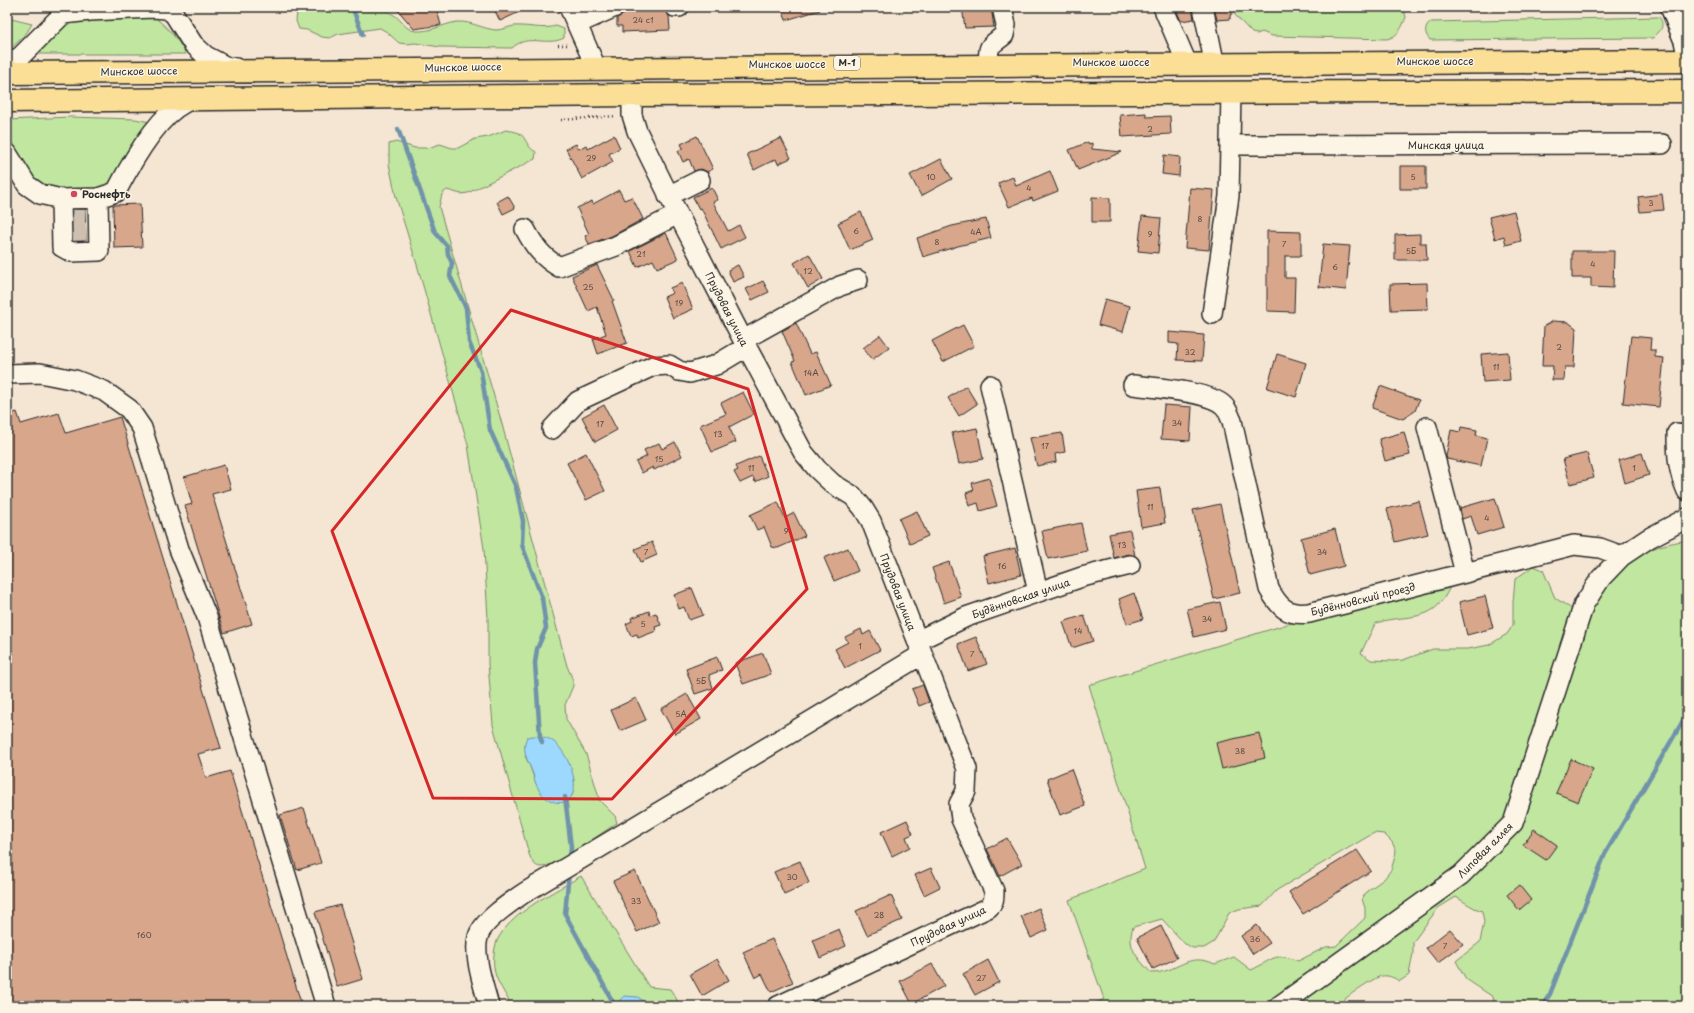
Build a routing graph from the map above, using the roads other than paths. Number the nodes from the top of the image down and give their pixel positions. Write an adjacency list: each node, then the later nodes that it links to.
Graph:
1 (615, 7): 11 (street)
2 (675, 7): 3 (street)
3 (679, 7)
4 (1002, 7): 16 (street)
5 (1163, 7): 13 (street)
6 (1203, 7): 14 (street)
7 (1670, 7): 12 (street)
8 (135, 8): 9 (street); 10 (street)
9 (90, 9): 18 (street)
10 (176, 11): 19 (street)
11 (573, 15): 17 (street)
12 (1687, 55)
13 (1186, 61): 14 (highway, Минское шоссе / М-1); 16 (highway, Минское шоссе / М-1)
14 (1214, 61): 15 (highway, Минское шоссе / М-1)
15 (1687, 61)
16 (988, 63): 17 (highway, Минское шоссе / М-1)
17 (594, 65): 19 (highway, Минское шоссе / М-1)
18 (7, 66)
19 (246, 70): 20 (highway, Минское шоссе / М-1)
20 (7, 73)
21 (1687, 91): 22 (highway)
22 (1231, 92): 25 (highway); 27 (street)
23 (201, 98): 24 (highway); 25 (highway); 31 (street)
24 (7, 101)
25 (632, 105): 30 (street, Прудовая улица)
26 (1662, 144): 27 (street, Минская улица)
27 (1230, 145): 35 (street)
28 (7, 153): 31 (street)
29 (700, 180): 30 (street)
30 (668, 196): 32 (street, Прудовая улица)
31 (79, 208): 31 (street)
32 (678, 214): 33 (street); 36 (street, Прудовая улица)
33 (525, 229)
34 (858, 280): 36 (street)
35 (1212, 314)
36 (744, 343): 41 (street); 49 (street, Прудовая улица)
37 (7, 374): 50 (street)
38 (990, 385): 48 (street)
39 (1133, 385): 47 (street, Будённовский проезд)
40 (1427, 427): 47 (street)
41 (552, 429)
42 (1677, 433): 43 (street)
43 (1687, 491)
44 (1687, 518): 45 (street)
45 (1622, 556): 47 (street, Будённовский проезд); 53 (street, Липовая аллея)
46 (1130, 565): 48 (street, Будённовская улица)
47 (1465, 572)
48 (1038, 592): 49 (street, Будённовская улица)
49 (919, 648): 51 (street, Будённовская улица); 52 (street, Прудовая улица)
50 (326, 1006)
51 (489, 1006)
52 (778, 1006)
53 (1279, 1006)

